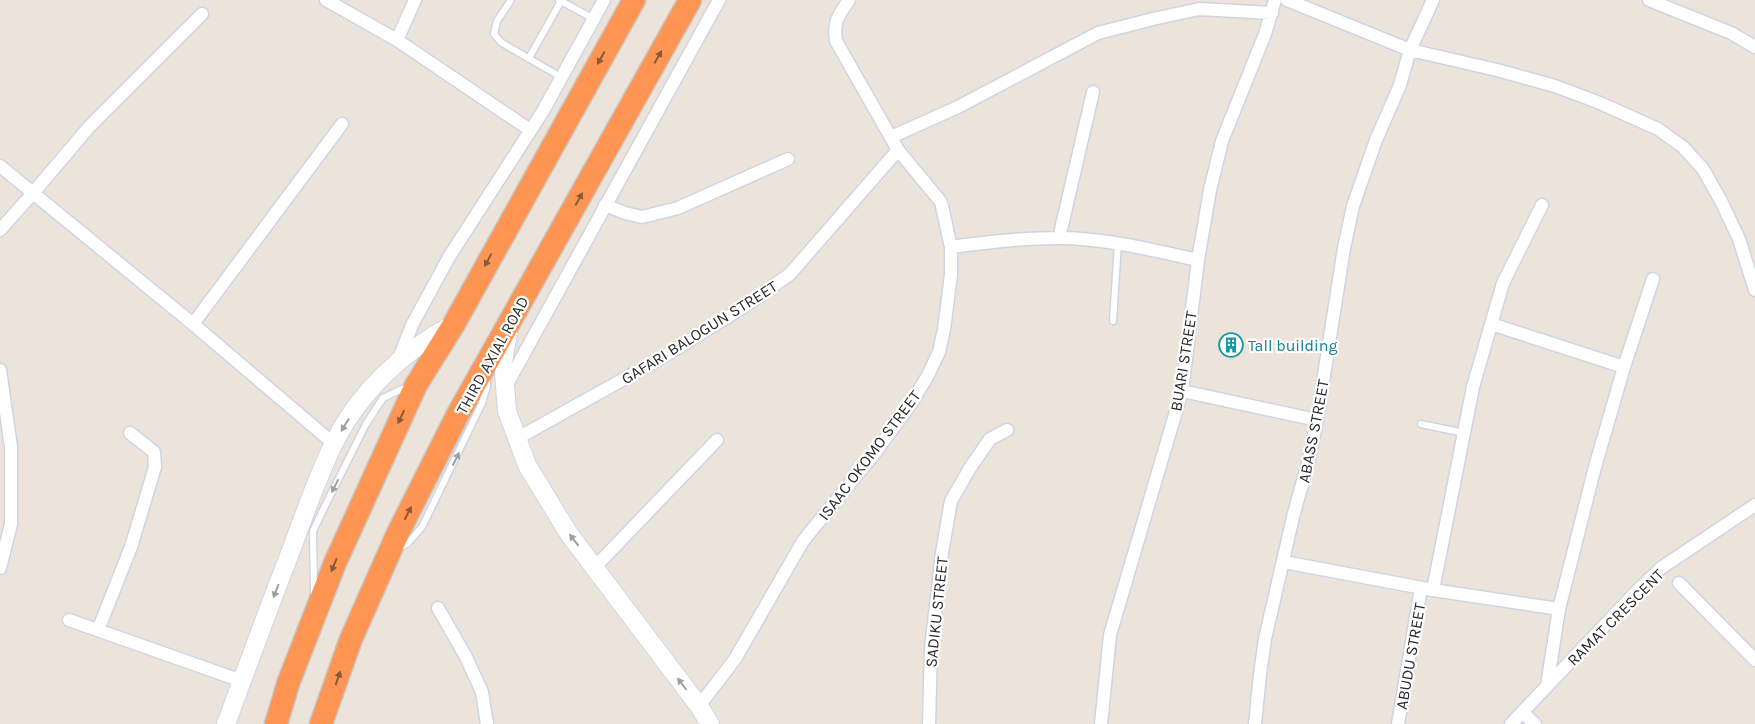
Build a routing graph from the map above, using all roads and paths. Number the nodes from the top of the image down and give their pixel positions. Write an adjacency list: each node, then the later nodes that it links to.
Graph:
1 (326, 0): 17 (street)
2 (415, 0): 17 (street)
3 (511, 0): 20 (lane)
4 (560, 0): 16 (lane); 20 (lane)
5 (604, 0): 16 (street)
6 (634, 0): 42 (highway, one-way to 42)
7 (690, 0): 39 (highway, THIRD AXIAL ROAD, one-way to 7)
8 (719, 0): 30 (street)
9 (849, 0): 25 (street, ISAAC OKOMO STREET)
10 (1275, 0): 14 (street, BUARI STREET)
11 (1287, 0): 19 (street)
12 (1433, 0): 19 (street, ABASS STREET)
13 (1649, 0): 18 (street)
14 (1272, 13): 25 (street); 36 (street, BUARI STREET)
15 (202, 14): 29 (street)
16 (594, 19): 21 (street)
17 (397, 40): 24 (street)
18 (1755, 47)
19 (1410, 50): 38 (street); 50 (street, ABASS STREET)
20 (529, 58): 21 (lane)
21 (561, 77): 24 (street)
22 (1093, 92): 33 (street)
23 (342, 124): 41 (street)
24 (530, 130): 44 (street)
25 (890, 137): 26 (street, ISAAC OKOMO STREET)
26 (898, 150): 35 (street, ISAAC OKOMO STREET); 55 (street, GAFARI BALOGUN STREET)
27 (788, 159): 30 (street)
28 (0, 166): 29 (street)
29 (33, 193): 32 (street); 41 (street)
30 (606, 205): 48 (street)
31 (1542, 205): 43 (street, ABUDU STREET)
32 (0, 230)
33 (1059, 238): 34 (street); 35 (street)
34 (1118, 243): 36 (street); 40 (lane)
35 (951, 247): 72 (street, ISAAC OKOMO STREET)
36 (1198, 260): 49 (street, BUARI STREET)
37 (1653, 279): 45 (street)
38 (1755, 290)
39 (514, 315): 48 (street); 76 (highway, THIRD AXIAL ROAD, one-way to 39)
40 (1113, 321)
41 (193, 324): 57 (street)
42 (454, 324): 44 (street); 47 (highway)
43 (1491, 324): 45 (street); 54 (street, ABUDU STREET)
44 (398, 361): 57 (street, one-way to 57)
45 (1624, 367): 65 (street)
46 (0, 370): 61 (street)
47 (416, 385): 66 (highway, one-way to 66); 66 (lane, one-way to 66)
48 (505, 388): 55 (street)
49 (1182, 390): 50 (street); 80 (street, BUARI STREET)
50 (1317, 420): 59 (street, ABASS STREET)
51 (1421, 424): 54 (lane)
52 (1007, 430): 79 (street, SADIKU STREET)
53 (130, 433): 68 (street)
54 (1464, 433): 63 (street, ABUDU STREET)
55 (516, 440): 60 (street, one-way to 55)
56 (717, 440): 60 (street)
57 (334, 444): 70 (street, one-way to 70)
58 (1755, 505): 71 (street, RAMAT CRESCENT)
59 (1284, 562): 63 (street); 81 (street, ABASS STREET)
60 (595, 566): 72 (street, one-way to 60)
61 (0, 568)
62 (1679, 584): 69 (street)
63 (1427, 589): 65 (street); 82 (street, ABUDU STREET)
64 (438, 608): 77 (street)
65 (1559, 608): 71 (street)
66 (315, 613): 75 (highway)
67 (69, 620): 68 (street)
68 (98, 630): 70 (street)
69 (1755, 660)
70 (242, 681): 74 (street)
71 (1547, 686): 73 (street, RAMAT CRESCENT)
72 (699, 706): 78 (street)
73 (1522, 712): 83 (street, RAMAT CRESCENT); 84 (street)
74 (226, 724)
75 (276, 724)
76 (322, 724)
77 (488, 724)
78 (710, 724)
79 (929, 724)
80 (1101, 724)
81 (1255, 724)
82 (1398, 724)
83 (1511, 724)
84 (1535, 724)

